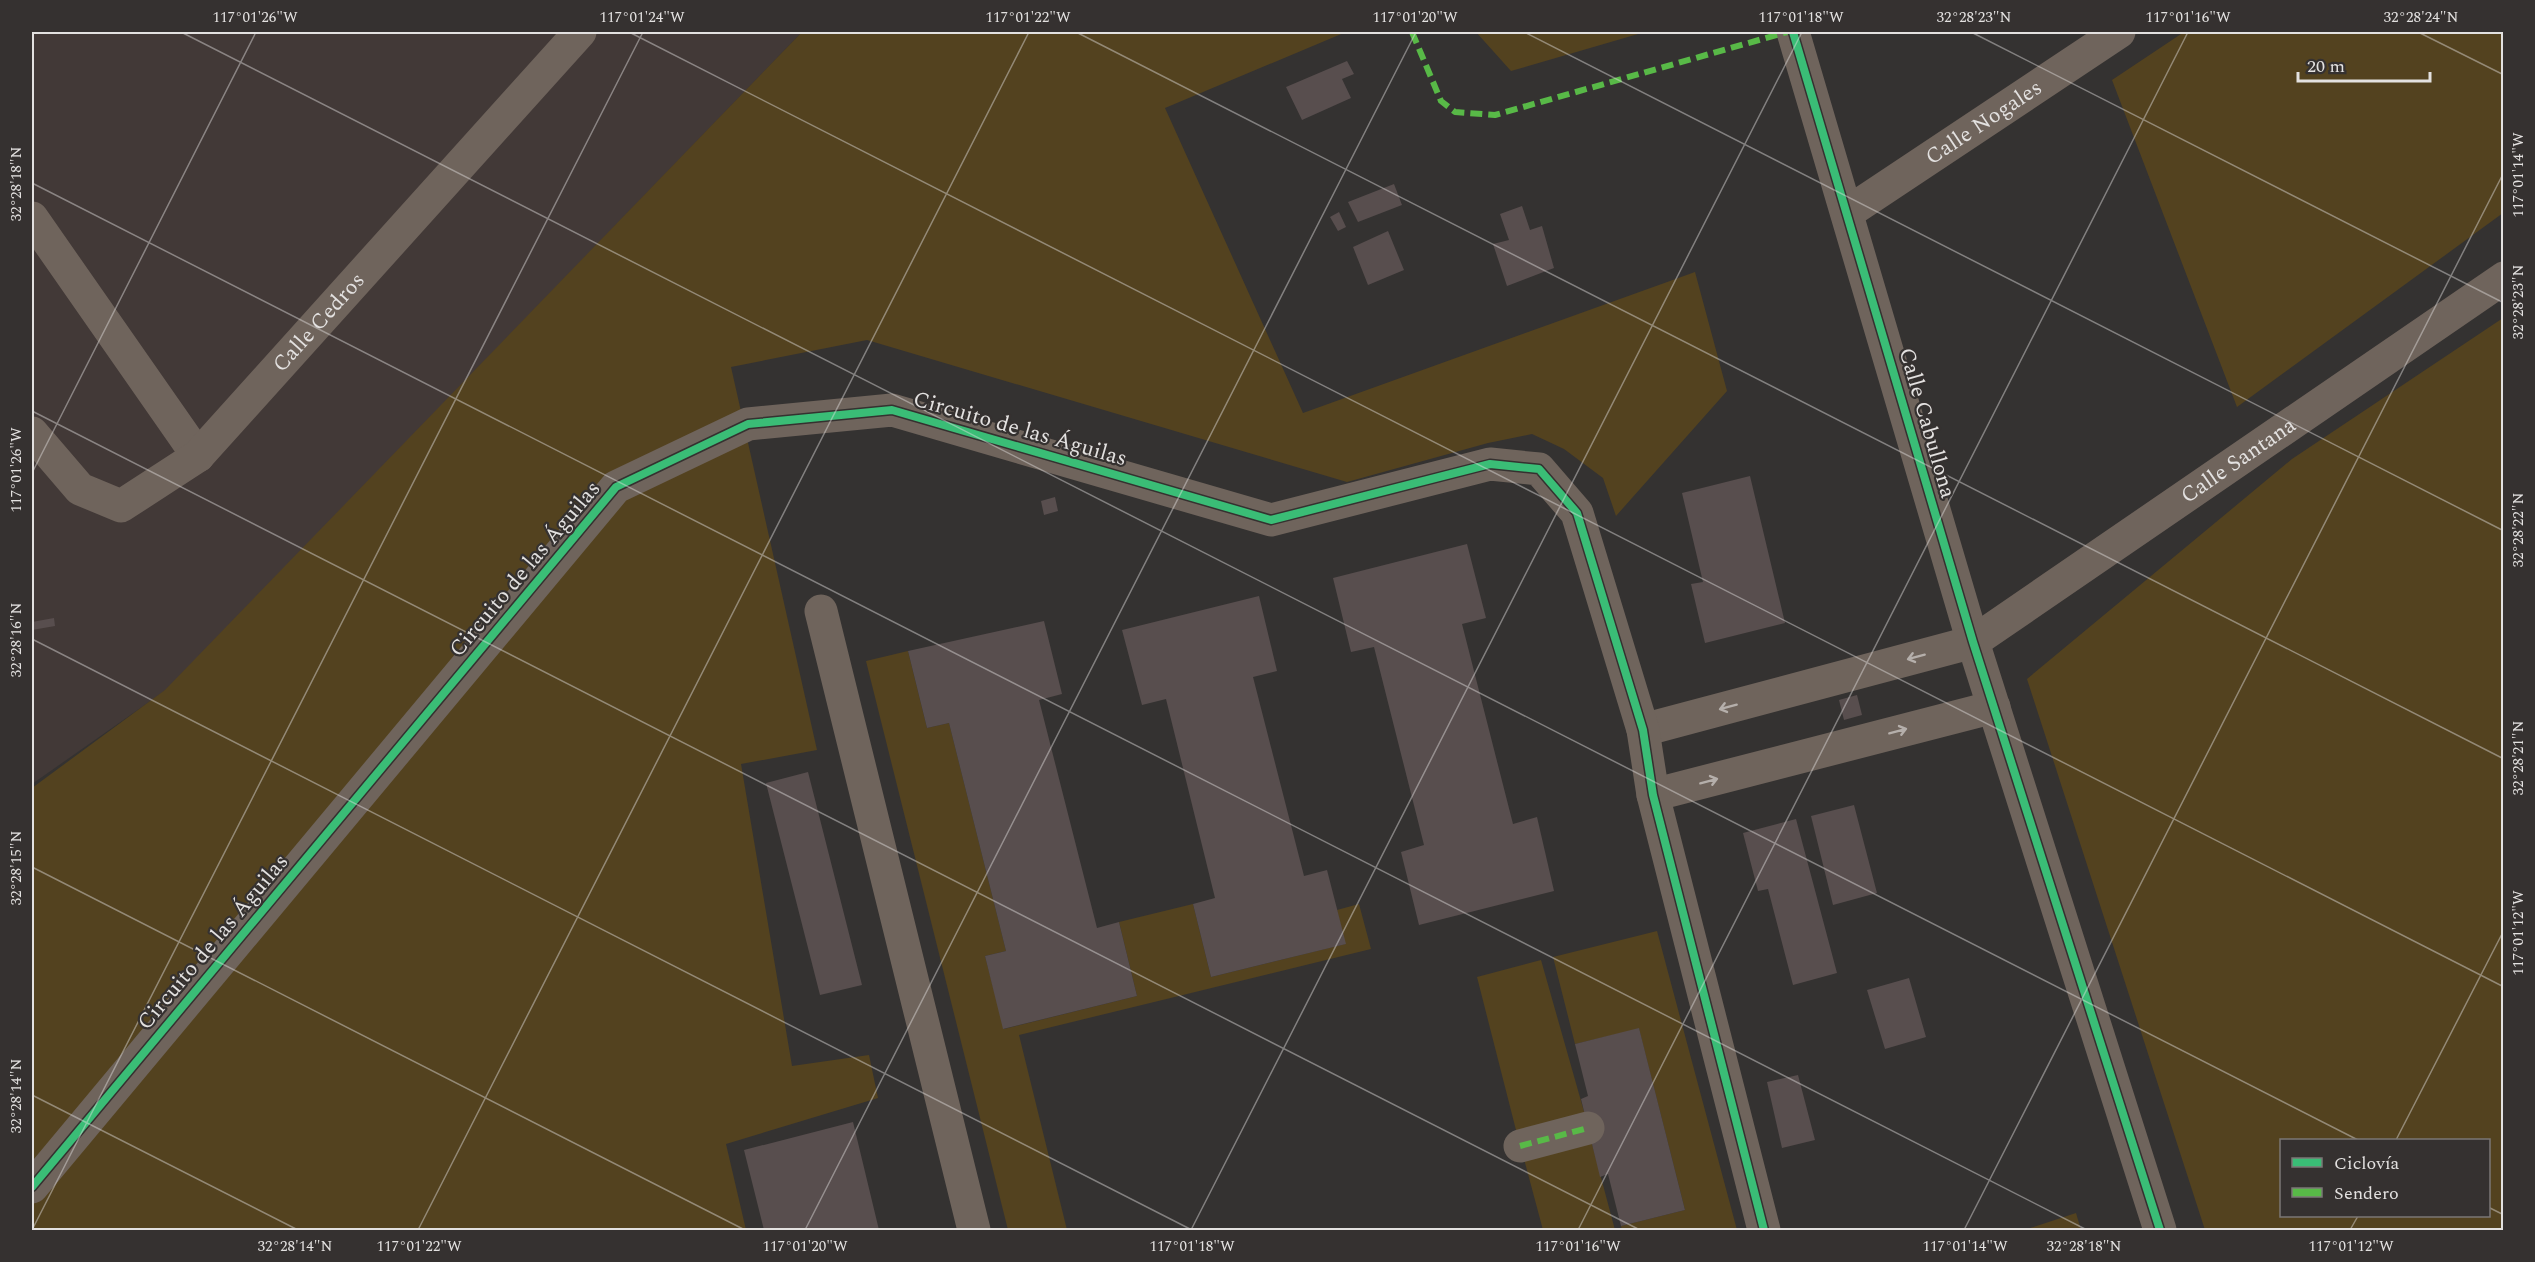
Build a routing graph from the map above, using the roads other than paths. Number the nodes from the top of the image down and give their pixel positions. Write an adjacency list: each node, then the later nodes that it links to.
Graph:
1 (580, 32): 8 (street, Calle Cedros)
2 (1793, 32): 4 (street, Calle Cabullona)
3 (2119, 32): 4 (street, Calle Nogales)
4 (1847, 213): 10 (street, Calle Cabullona)
5 (32, 218): 8 (street)
6 (2504, 278): 10 (street, Calle Santana)
7 (32, 433): 8 (street, Calle Cedros)
8 (198, 456)
9 (821, 611): 17 (street)
10 (1973, 642): 11 (street, Calle Cabullona); 12 (street, Calle Santana, one-way to 12)
11 (1994, 706): 13 (street, one-way to 11); 19 (street, Calle Cabullona)
12 (1643, 730): 13 (street, Circuito de las Águilas); 16 (street, Circuito de las Águilas)
13 (1653, 795): 18 (street, Circuito de las Águilas)
14 (1588, 1128): 15 (street)
15 (1520, 1146)
16 (32, 1187)
17 (974, 1230)
18 (1764, 1230)
19 (2160, 1230)

